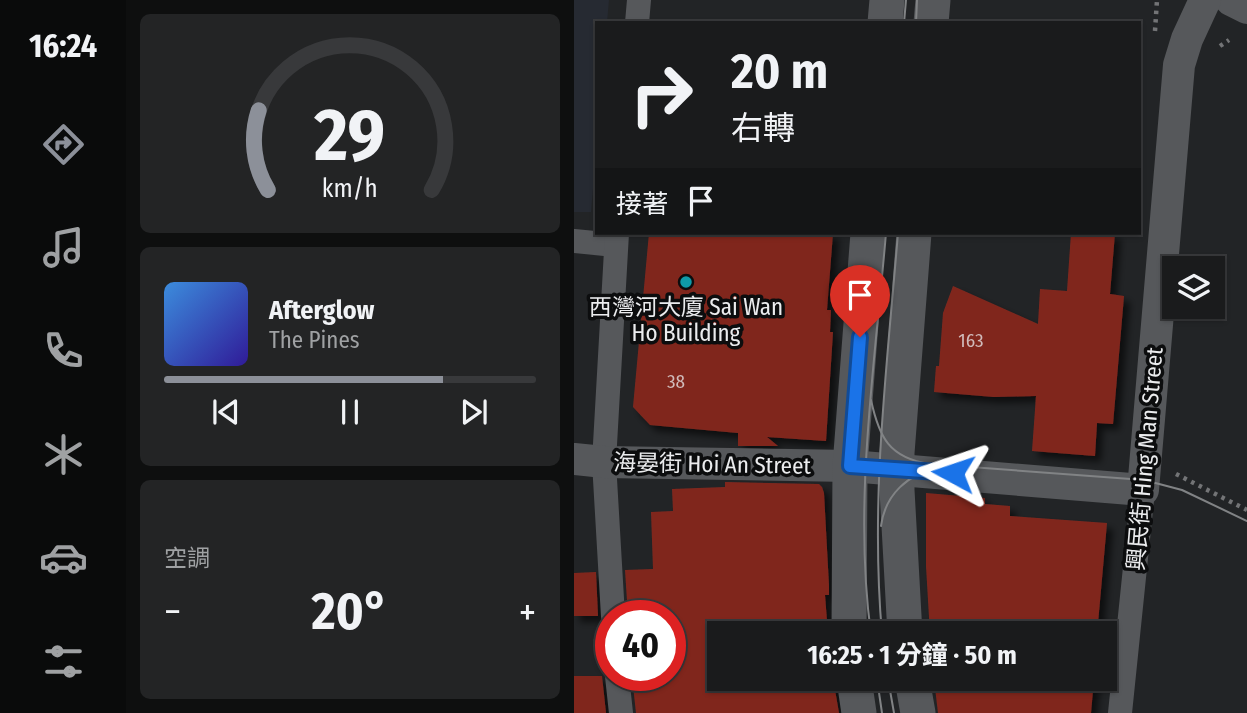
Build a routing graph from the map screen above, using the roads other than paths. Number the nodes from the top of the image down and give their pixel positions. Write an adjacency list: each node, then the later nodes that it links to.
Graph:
1 (639, 0): 7 (street)
2 (887, 0): 8 (main road)
3 (933, 0): 9 (main road)
4 (1205, 0): 17 (street, 興民街 Hing Man Street)
5 (1231, 0): 6 (street)
6 (1247, 8)
7 (637, 21)
8 (885, 21)
9 (931, 21)
10 (868, 235): 15 (main road)
11 (914, 235): 16 (main road)
12 (616, 239): 13 (street); 14 (street)
13 (574, 241)
14 (589, 461): 15 (street, 海晏街 Hoi An Street); 18 (street)
15 (850, 466): 16 (street, 海晏街 Hoi An Street); 19 (main road)
16 (897, 469): 17 (street, 海晏街 Hoi An Street); 20 (main road)
17 (1143, 489): 27 (street, 興民街 Hing Man Street)
18 (611, 600)
19 (849, 621)
20 (904, 621)
21 (619, 691): 24 (street)
22 (856, 691): 25 (main road)
23 (914, 691): 26 (main road)
24 (621, 713)
25 (859, 713)
26 (918, 713)
27 (1120, 713)

